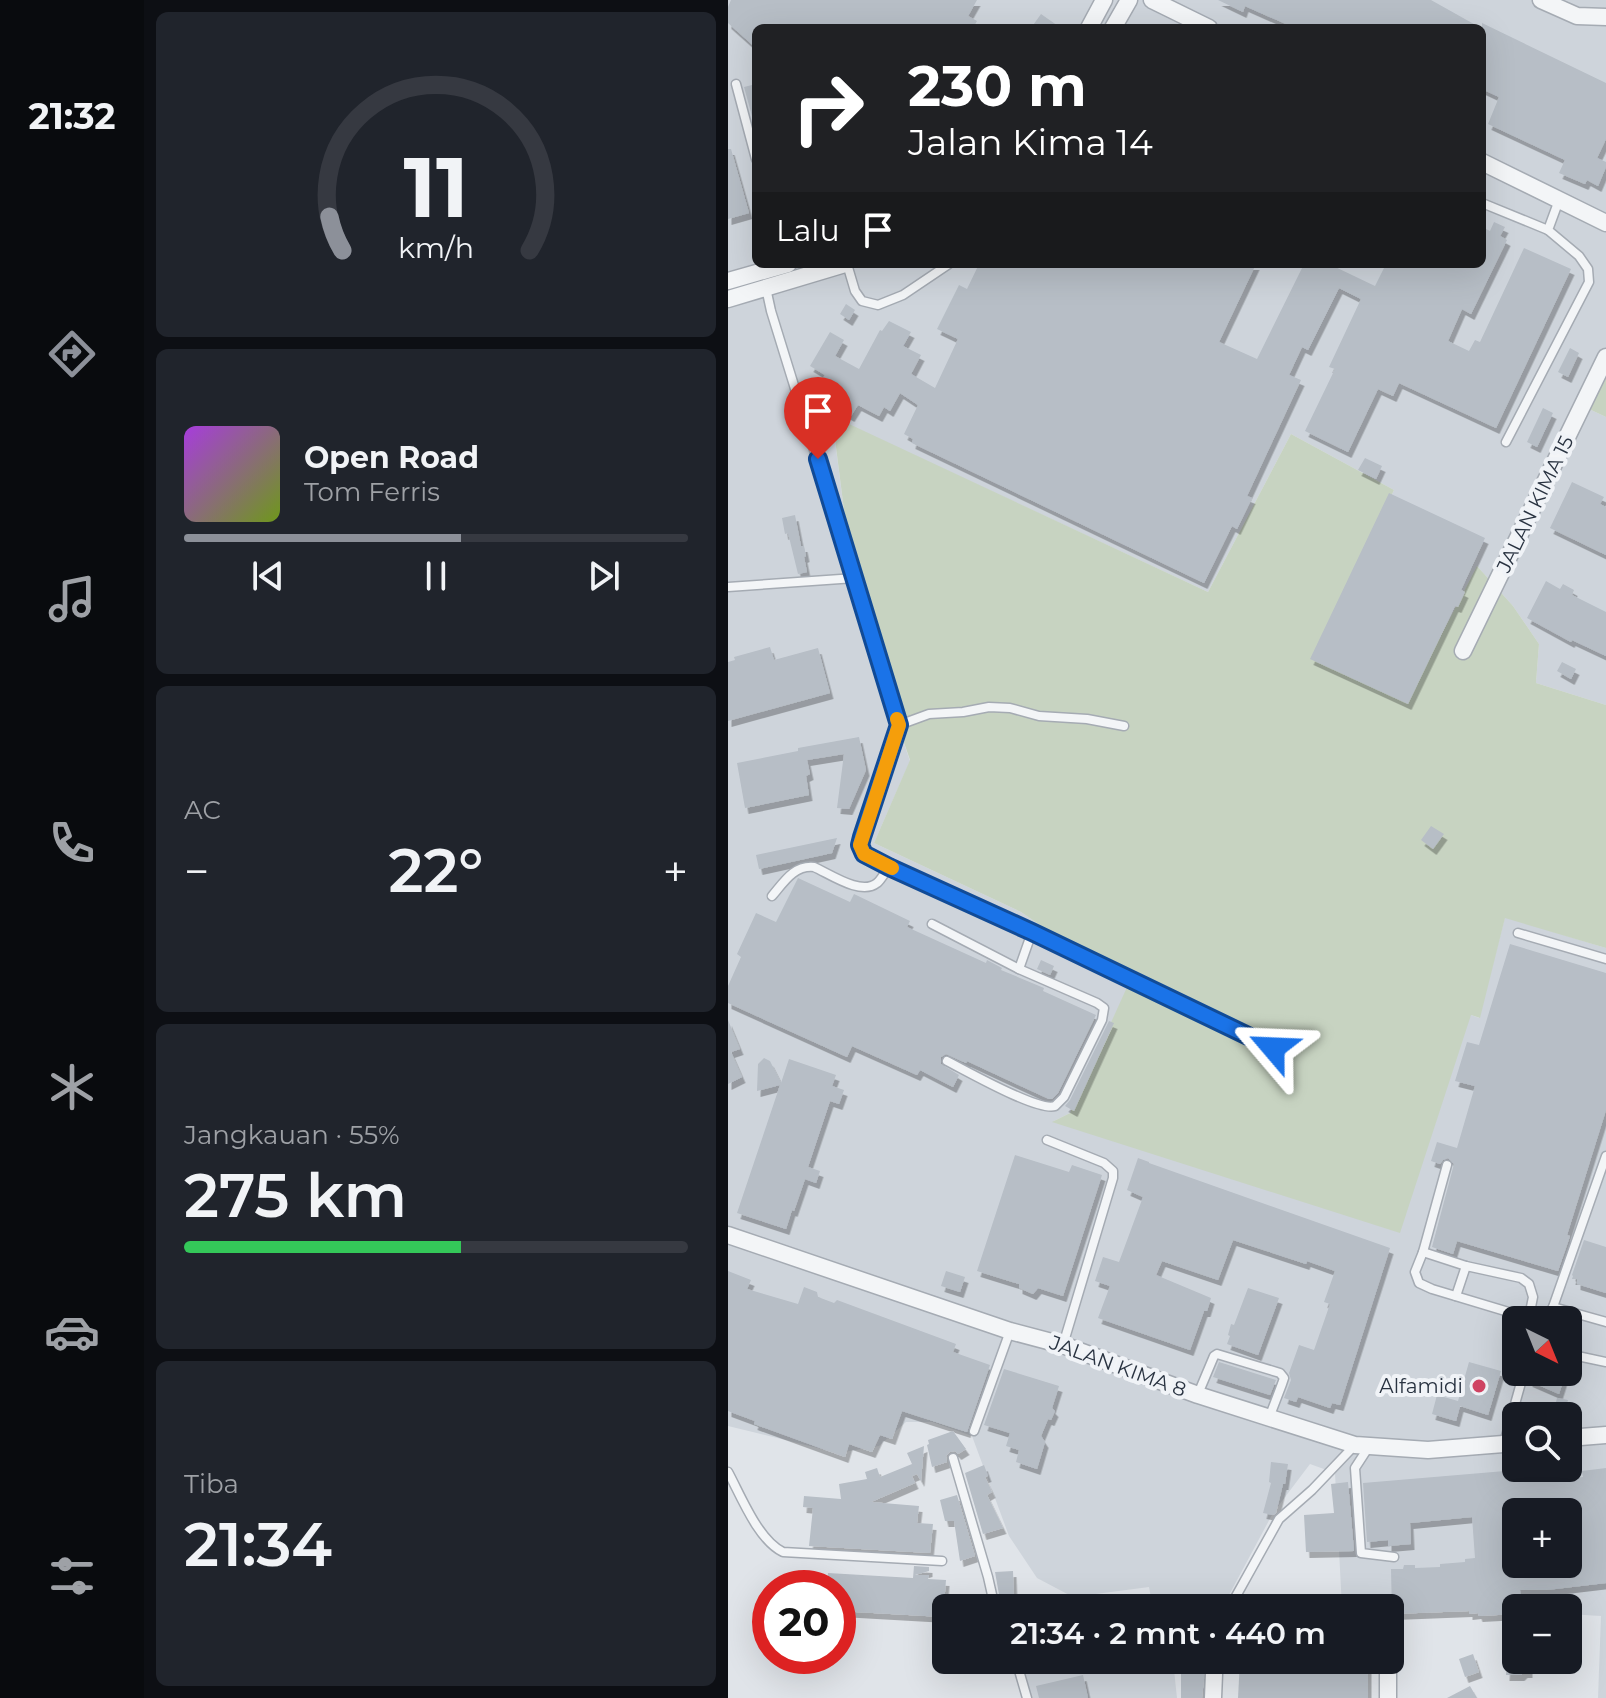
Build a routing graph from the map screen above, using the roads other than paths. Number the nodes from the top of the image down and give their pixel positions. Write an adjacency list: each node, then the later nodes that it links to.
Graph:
1 (1104, 0): 6 (street)
2 (1129, 0): 7 (street)
3 (1152, 0): 8 (street)
4 (1541, 0): 5 (street)
5 (1606, 17)
6 (1091, 24)
7 (1115, 24)
8 (1201, 24)
9 (736, 84): 10 (lane)
10 (752, 144)
11 (1486, 164): 12 (street)
12 (1559, 200): 14 (street); 15 (lane)
13 (1486, 205): 15 (lane)
14 (1606, 223)
15 (1548, 230): 23 (lane)
16 (847, 268): 17 (lane)
17 (943, 268)
18 (786, 269): 19 (street); 20 (street)
19 (728, 281)
20 (766, 288): 21 (street); 24 (lane)
21 (728, 299)
22 (1606, 357): 26 (street, JALAN KIMA 15)
23 (1506, 442)
24 (855, 578): 25 (lane); 27 (lane)
25 (728, 587)
26 (1463, 651)
27 (899, 725): 28 (lane); 29 (lane)
28 (1124, 726)
29 (889, 867): 30 (lane); 32 (lane)
30 (772, 896)
31 (932, 924): 35 (lane)
32 (1032, 932): 35 (lane); 36 (lane)
33 (1518, 933): 34 (lane)
34 (1606, 959)
35 (1019, 969): 37 (lane)
36 (1273, 1048)
37 (947, 1061)
38 (1047, 1140): 51 (lane)
39 (1606, 1156): 46 (lane)
40 (1447, 1165): 42 (lane)
41 (728, 1235): 50 (street, JALAN KIMA 8)
42 (1423, 1252): 43 (lane); 44 (lane)
43 (1466, 1266): 44 (lane); 45 (lane)
44 (1456, 1296): 47 (lane)
45 (1533, 1306)
46 (1553, 1306)
47 (1502, 1309)
48 (1582, 1315): 49 (lane)
49 (1606, 1322)
50 (1010, 1331): 51 (street, JALAN KIMA 8); 56 (lane)
51 (1063, 1345): 54 (street, JALAN KIMA 8)
52 (1582, 1357): 53 (lane)
53 (1606, 1362)
54 (1198, 1395): 55 (street, JALAN KIMA 8); 55 (lane)
55 (1269, 1418): 60 (street, JALAN KIMA 8)
56 (974, 1431)
57 (1606, 1435): 58 (street)
58 (1582, 1437)
59 (1502, 1445): 60 (street, JALAN KIMA 8)
60 (1362, 1446): 63 (lane); 66 (lane)
61 (953, 1458): 65 (lane)
62 (728, 1472): 64 (lane)
63 (1394, 1557)
64 (942, 1561)
65 (992, 1594)
66 (1237, 1594)
67 (1020, 1674): 70 (lane)
68 (1214, 1674): 71 (street)
69 (1388, 1674): 72 (street)
70 (1027, 1698)
71 (1213, 1698)
72 (1388, 1698)

